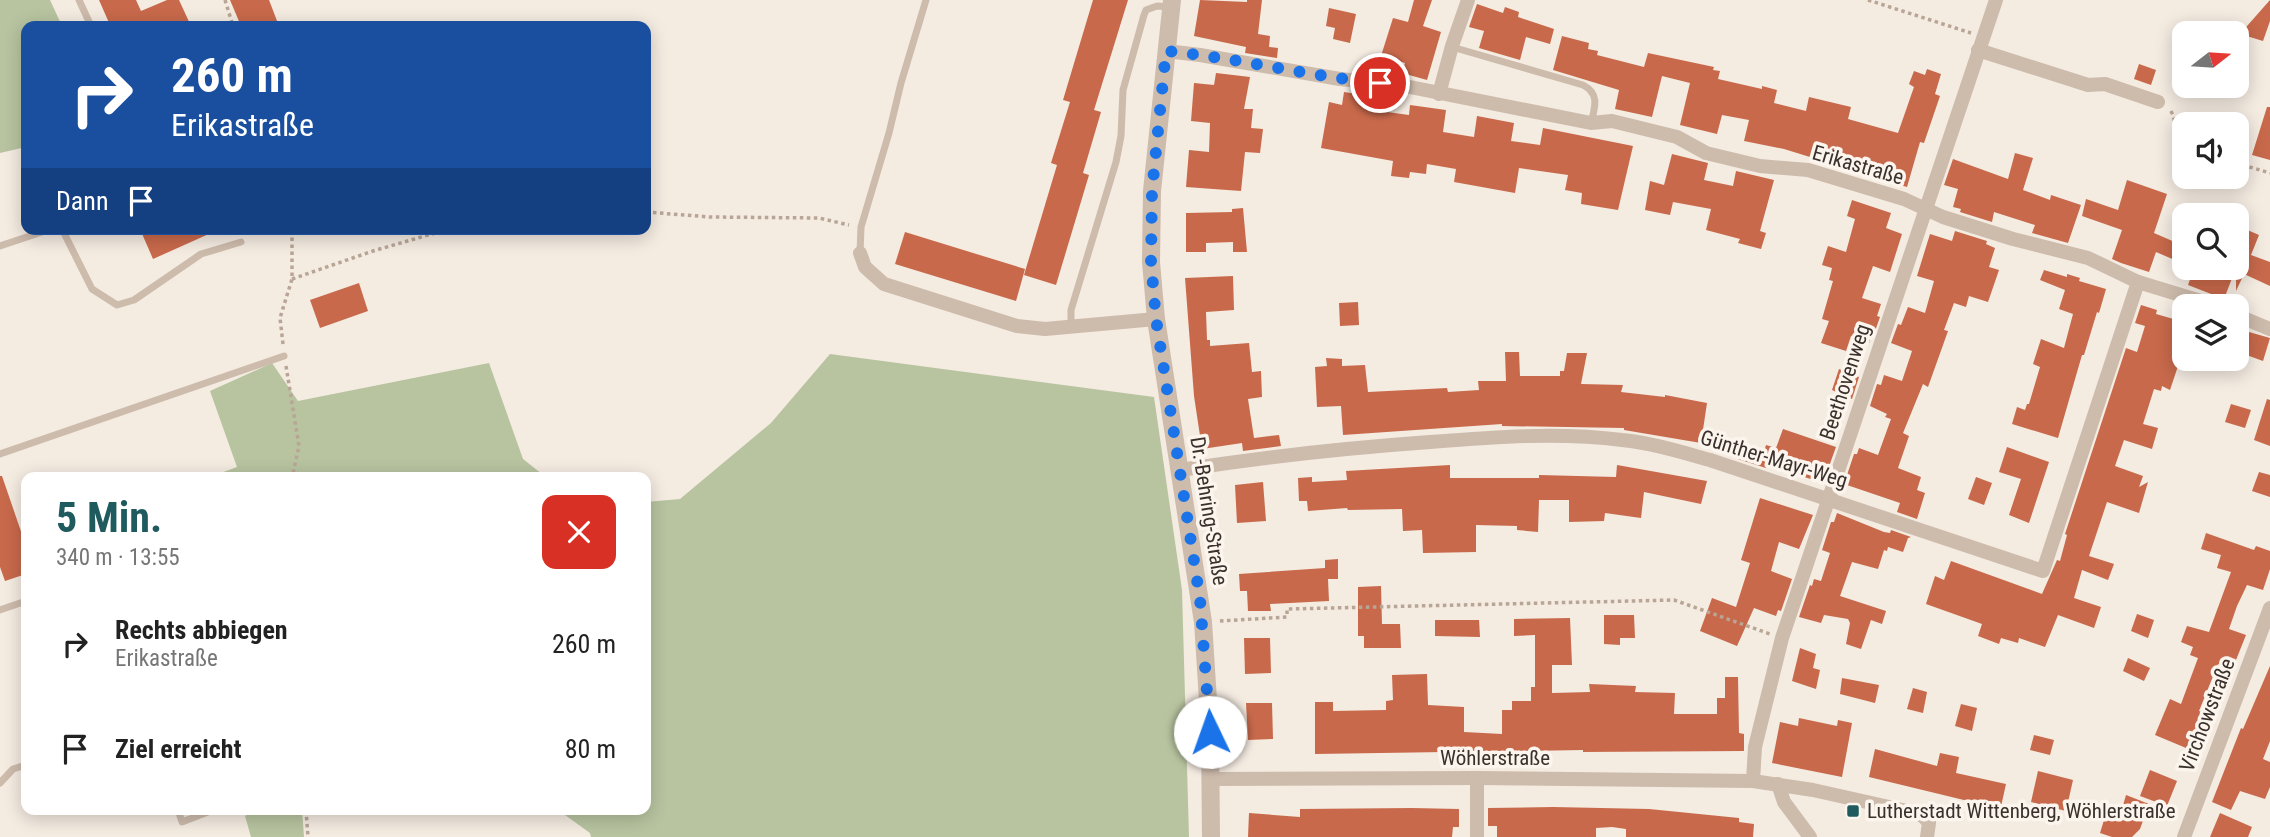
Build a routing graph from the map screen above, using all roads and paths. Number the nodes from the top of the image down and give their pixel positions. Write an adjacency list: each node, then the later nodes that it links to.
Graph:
1 (79, 0): 8 (lane)
2 (225, 0): 9 (path)
3 (926, 0): 21 (lane)
4 (1468, 0): 11 (street)
5 (1868, 0): 10 (path)
6 (1996, 0): 10 (street, Beethovenweg)
7 (1171, 4): 12 (street, Dr.-Behring-Straße); 33 (lane)
8 (89, 21)
9 (231, 21)
10 (1981, 44): 14 (street); 19 (street, Beethovenweg)
11 (1452, 46): 13 (street); 16 (lane)
12 (1166, 51): 13 (street, Erikastraße); 31 (street, Dr.-Behring-Straße)
13 (1439, 94): 16 (street, Erikastraße)
14 (2158, 102): 15 (path)
15 (2172, 112)
16 (1591, 123): 19 (street, Erikastraße)
17 (2249, 167): 18 (path)
18 (2270, 173)
19 (1925, 208): 29 (street, Erikastraße); 38 (street, Beethovenweg)
20 (651, 212): 21 (path)
21 (861, 227): 27 (lane)
22 (33, 235): 26 (lane)
23 (65, 235): 25 (lane)
24 (430, 235): 28 (path)
25 (241, 242)
26 (0, 246)
27 (860, 253): 33 (street)
28 (292, 279)
29 (2138, 282): 30 (street, Erikastraße); 38 (street, Günther-Mayr-Weg)
30 (2178, 294)
31 (1156, 319): 33 (street); 37 (street, Dr.-Behring-Straße)
32 (2249, 320): 34 (street)
33 (1071, 326)
34 (2270, 329)
35 (284, 356): 36 (lane)
36 (0, 454)
37 (1180, 470): 38 (street, Günther-Mayr-Weg); 42 (street, Dr.-Behring-Straße)
38 (1829, 497): 43 (street, Beethovenweg)
39 (21, 603): 41 (lane)
40 (2270, 608): 58 (street, Virchowstraße)
41 (0, 610)
42 (1203, 622): 43 (path); 46 (street, Dr.-Behring-Straße)
43 (1782, 638): 47 (street, Beethovenweg)
44 (21, 767): 48 (lane)
45 (1477, 778): 46 (street, Wöhlerstraße); 47 (street, Wöhlerstraße); 55 (street)
46 (1212, 779): 54 (street, Dr.-Behring-Straße)
47 (1753, 781): 49 (street, Wöhlerstraße)
48 (0, 783)
49 (1777, 784): 56 (street); 57 (street, Wöhlerstraße)
50 (180, 815): 51 (lane)
51 (200, 815)
52 (306, 815): 53 (path)
53 (308, 837)
54 (1211, 837)
55 (1477, 837)
56 (1810, 837)
57 (1927, 837)
58 (2184, 837)

